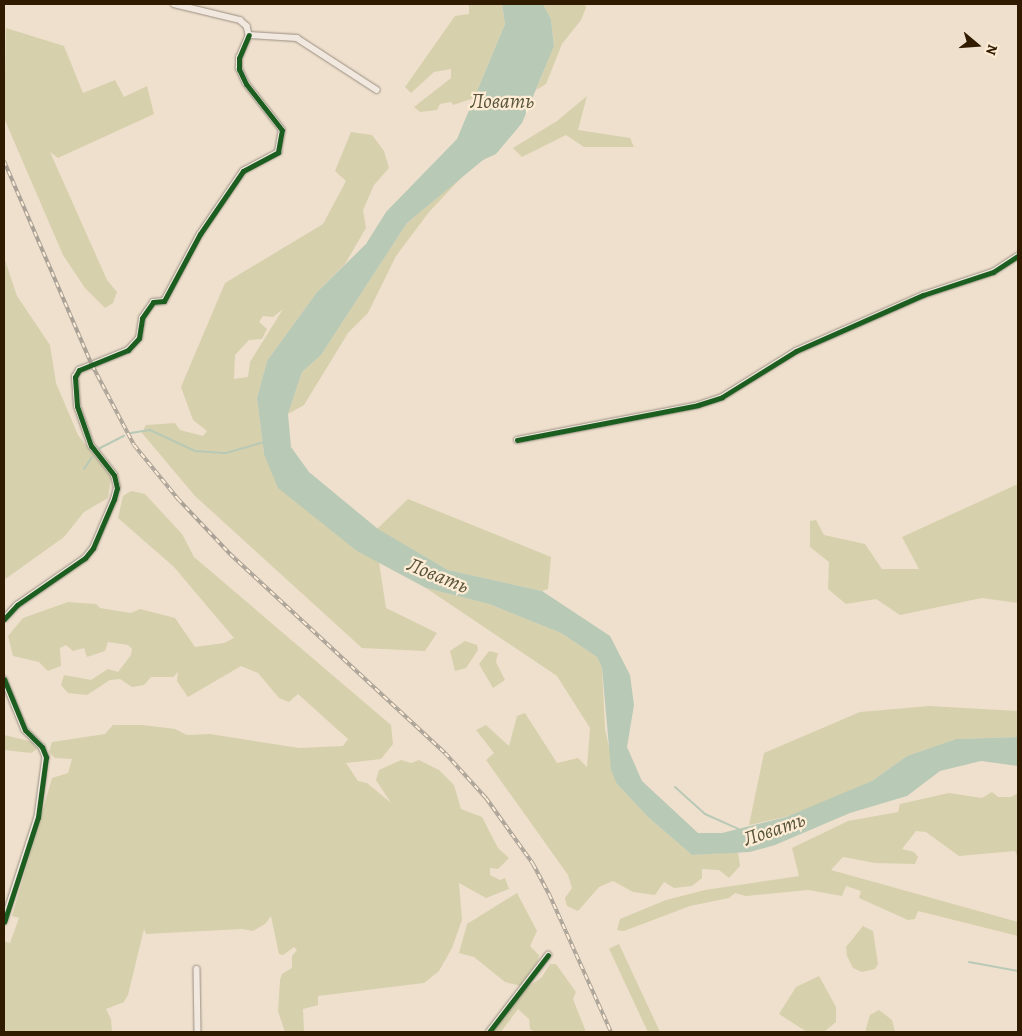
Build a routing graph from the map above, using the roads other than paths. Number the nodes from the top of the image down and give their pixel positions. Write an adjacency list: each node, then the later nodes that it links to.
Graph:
1 (174, 4): 2 (street)
2 (249, 35): 3 (street); 6 (street)
3 (377, 90)
4 (1018, 256): 5 (street)
5 (517, 440)
6 (4, 619)
7 (4, 678): 8 (street)
8 (4, 922)
9 (548, 954): 12 (street)
10 (197, 969): 11 (street)
11 (198, 1032)
12 (490, 1032)

